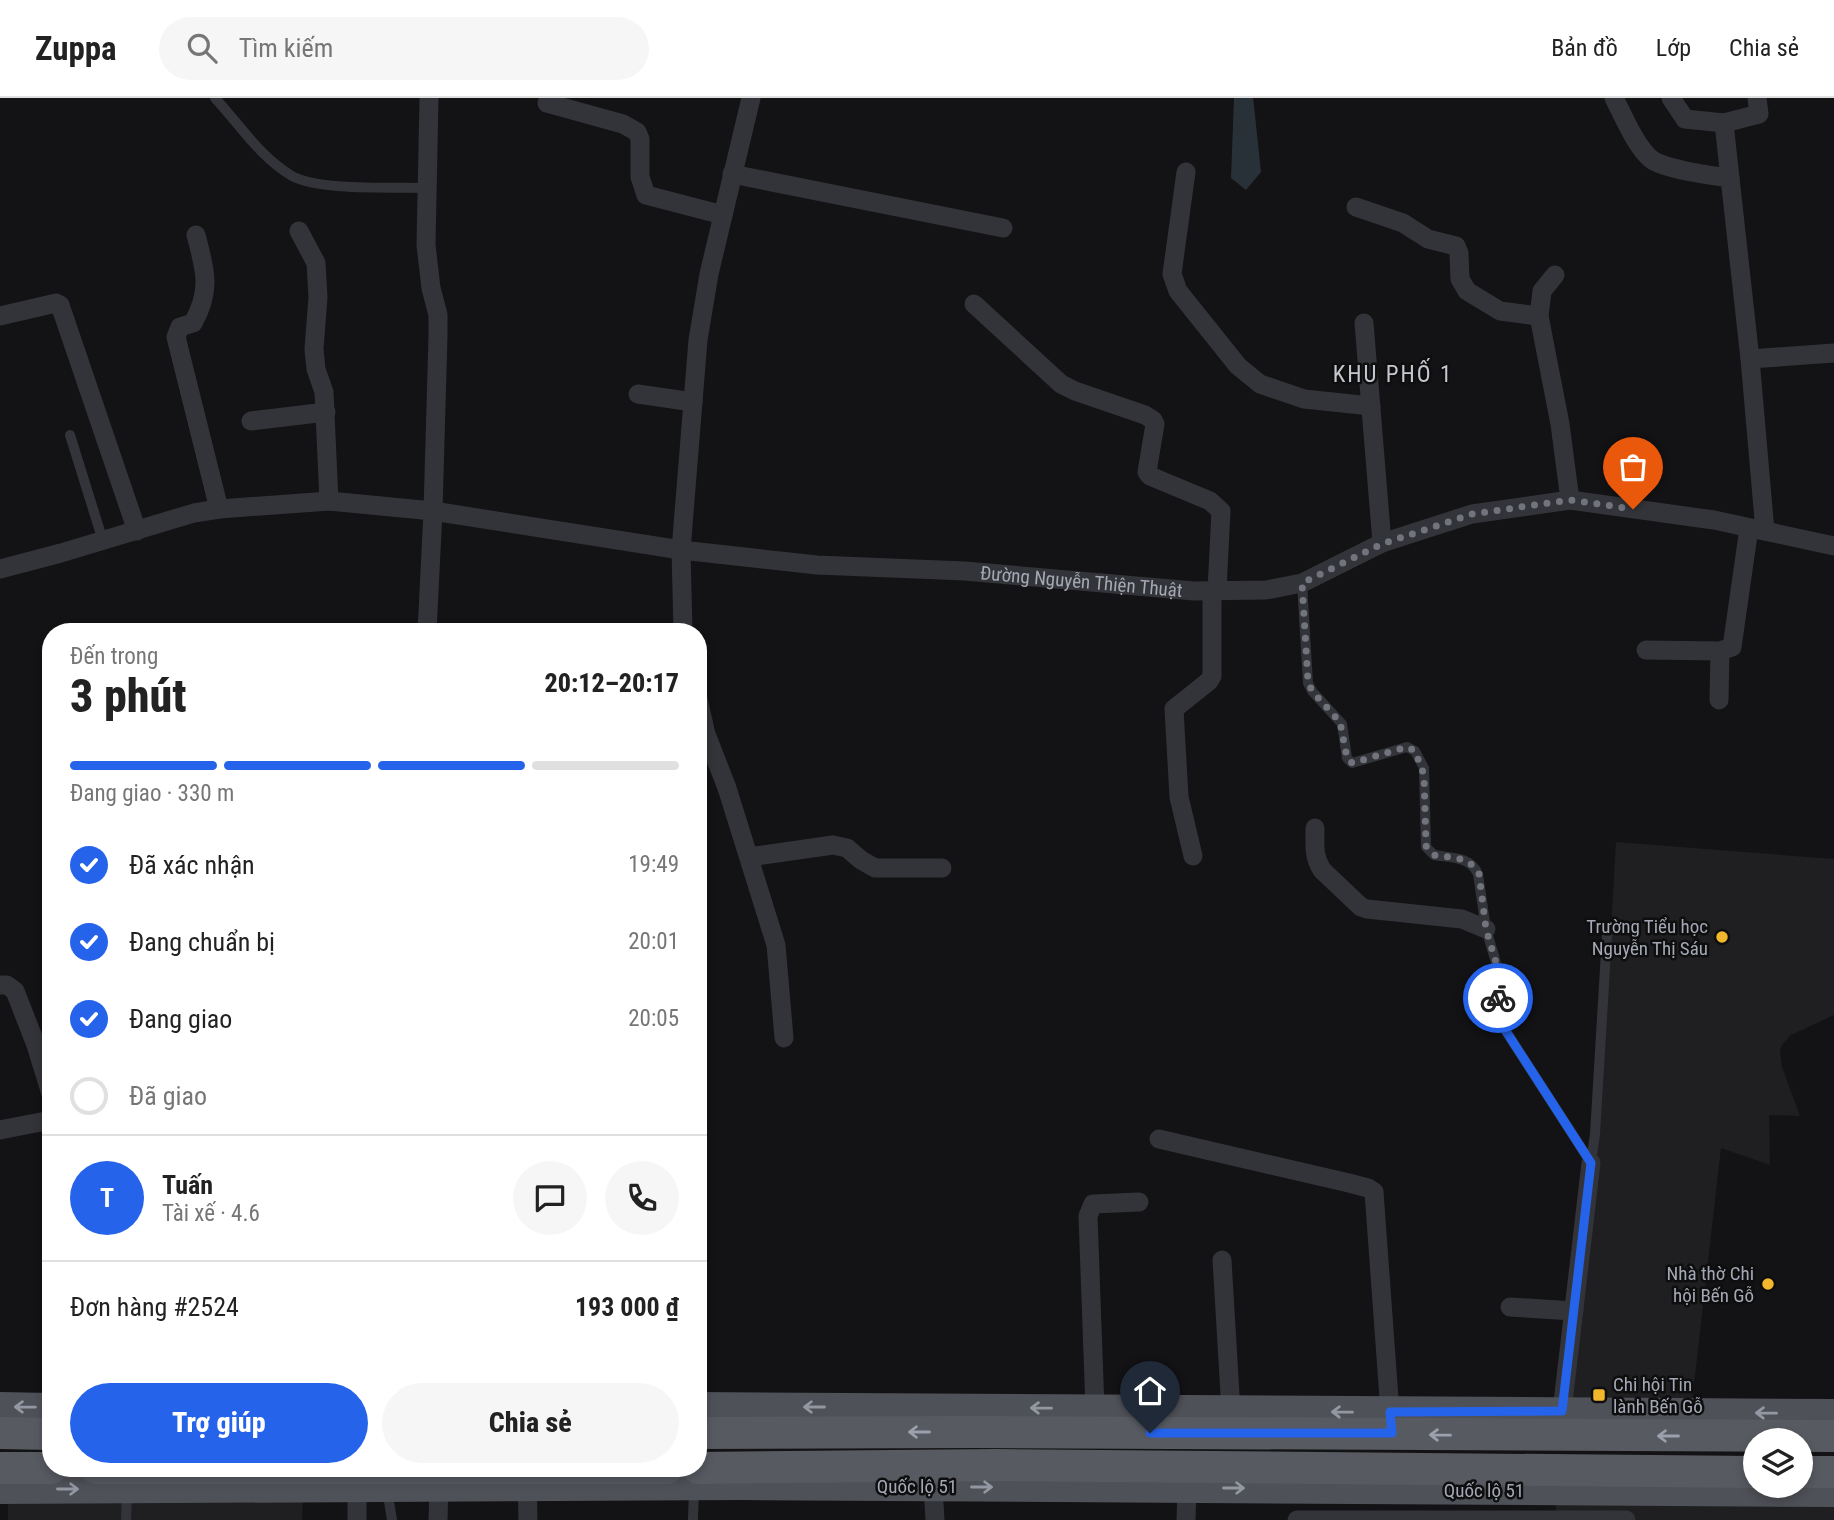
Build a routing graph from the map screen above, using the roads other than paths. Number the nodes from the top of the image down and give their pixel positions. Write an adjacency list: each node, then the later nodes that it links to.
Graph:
1 (215, 98): 12 (lane)
2 (429, 98): 12 (street)
3 (751, 98): 10 (street)
4 (1614, 98): 11 (street)
5 (1671, 98): 8 (street)
6 (1758, 98): 8 (street)
7 (547, 103): 14 (street)
8 (1724, 123): 11 (street)
9 (1186, 172): 27 (street)
10 (732, 174): 14 (street); 15 (street)
11 (1730, 178): 24 (street)
12 (427, 188): 34 (street)
13 (1356, 207): 21 (street)
14 (723, 215): 26 (street)
15 (1003, 228)
16 (299, 231): 28 (street)
17 (196, 235): 33 (street)
18 (1555, 275): 21 (street)
19 (974, 304): 43 (street)
20 (0, 316): 36 (street)
21 (1539, 316): 31 (street)
22 (1364, 323): 27 (street)
23 (1834, 353): 24 (street)
24 (1750, 359): 35 (street)
25 (638, 394): 26 (street)
26 (693, 402): 40 (street)
27 (1371, 406): 38 (street)
28 (326, 412): 29 (street); 32 (street)
29 (251, 421)
30 (70, 435): 37 (lane)
31 (1570, 500): 35 (street, Đường Nguyễn Thiện Thuật); 38 (street, Đường Nguyễn Thiện Thuật)
32 (329, 501): 33 (street, Đường Nguyễn Thiện Thuật); 34 (street, Đường Nguyễn Thiện Thuật)
33 (219, 509): 36 (street, Đường Nguyễn Thiện Thuật)
34 (433, 511): 40 (street, Đường Nguyễn Thiện Thuật); 44 (street)
35 (1757, 529): 39 (street, Đường Nguyễn Thiện Thuật); 47 (street)
36 (137, 531): 37 (street, Đường Nguyễn Thiện Thuật)
37 (103, 541): 41 (street, Đường Nguyễn Thiện Thuật)
38 (1382, 544): 42 (street, Đường Nguyễn Thiện Thuật)
39 (1834, 546)
40 (681, 550): 43 (street, Đường Nguyễn Thiện Thuật); 45 (street)
41 (0, 569)
42 (1302, 583): 43 (street, Đường Nguyễn Thiện Thuật); 54 (lane)
43 (1215, 590): 51 (street)
44 (427, 623)
45 (683, 623)
46 (1646, 650): 47 (street)
47 (1720, 651): 48 (street)
48 (1720, 700)
49 (707, 759): 52 (street)
50 (1315, 828): 54 (street)
51 (1194, 856)
52 (749, 857): 53 (street); 57 (street)
53 (942, 868)
54 (1486, 929): 62 (lane)
55 (1607, 935): 62 (lane)
56 (0, 985): 58 (street)
57 (784, 1038)
58 (42, 1065)
59 (42, 1122): 60 (street)
60 (0, 1130)
61 (1159, 1139): 75 (street)
62 (1591, 1163): 66 (street)
63 (1139, 1202): 70 (street)
64 (1222, 1260): 71 (street)
65 (1510, 1307): 66 (street)
66 (1574, 1311): 72 (street)
67 (0, 1407): 69 (main road, one-way to 67)
68 (707, 1407): 74 (main road, one-way to 68)
69 (42, 1408)
70 (1095, 1409): 71 (main road); 74 (main road, one-way to 74)
71 (1231, 1410): 75 (main road, one-way to 71)
72 (1562, 1411): 75 (main road); 76 (main road)
73 (1834, 1414): 76 (main road, one-way to 76)
74 (974, 1420): 75 (highway); 78 (highway, one-way to 78)
75 (1391, 1423): 76 (highway, one-way to 75)
76 (1627, 1424): 80 (highway, one-way to 76)
77 (0, 1433): 79 (highway)
78 (707, 1433)
79 (42, 1434)
80 (1834, 1437)
81 (0, 1468): 82 (highway)
82 (42, 1468)
83 (1813, 1472): 84 (highway)
84 (1834, 1472)
85 (1743, 1474): 96 (highway, Quốc lộ 51)
86 (696, 1477): 89 (main road, Quốc lộ 51); 92 (main road, Quốc lộ 51); 102 (lane)
87 (707, 1477): 96 (highway, Quốc lộ 51)
88 (128, 1478): 89 (highway, Quốc lộ 51); 90 (main road, Quốc lộ 51); 94 (main road, Quốc lộ 51, one-way to 88); 97 (lane)
89 (527, 1478): 91 (main road, Quốc lộ 51); 101 (street)
90 (372, 1486): 91 (main road, Quốc lộ 51); 98 (street); 99 (lane)
91 (439, 1486): 100 (street)
92 (933, 1486): 93 (main road, Quốc lộ 51, one-way to 93); 103 (street)
93 (1188, 1488): 96 (main road, Quốc lộ 51, one-way to 96); 104 (street)
94 (0, 1489)
95 (1834, 1492): 96 (main road, Quốc lộ 51)
96 (1550, 1500): 105 (street); 106 (street)
97 (126, 1520)
98 (357, 1520)
99 (392, 1520)
100 (438, 1520)
101 (528, 1520)
102 (693, 1520)
103 (935, 1520)
104 (1186, 1520)
105 (1297, 1520)
106 (1626, 1520)

